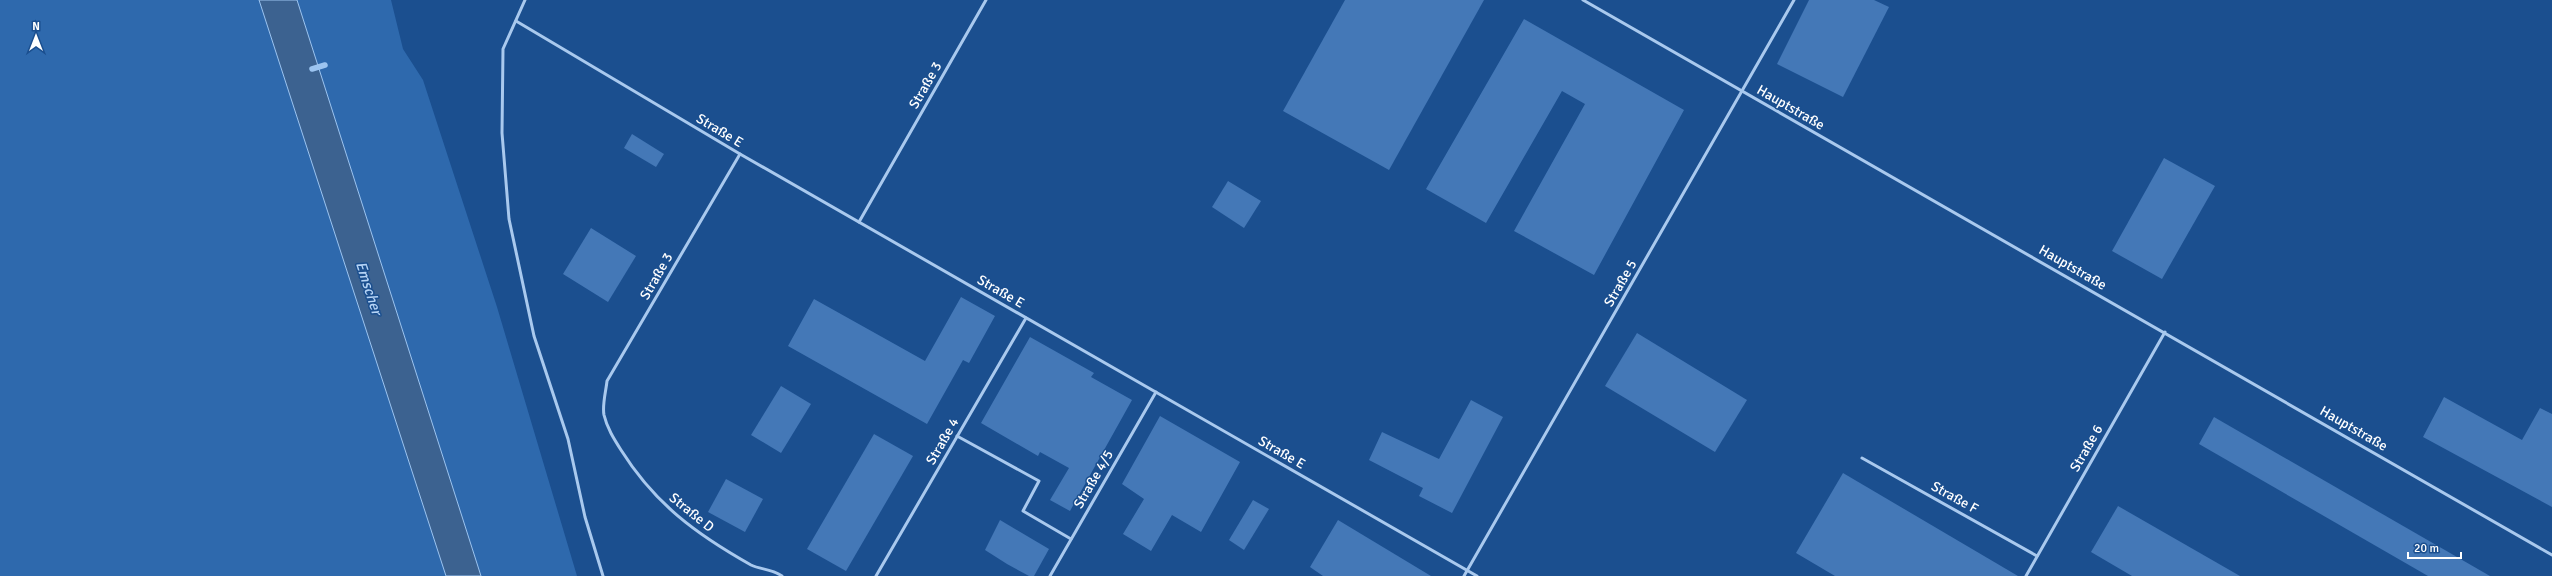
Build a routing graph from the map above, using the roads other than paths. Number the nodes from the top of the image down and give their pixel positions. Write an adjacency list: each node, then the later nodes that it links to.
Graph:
1 (525, 0): 5 (lane)
2 (986, 0): 8 (lane, Straße 3)
3 (1582, 0): 6 (lane, Hauptstraße)
4 (1794, 0): 6 (lane, Straße 5)
5 (516, 21): 7 (lane, Straße E); 19 (lane)
6 (1742, 92): 10 (lane, Hauptstraße); 18 (lane, Straße 5)
7 (740, 154): 8 (lane, Straße E); 12 (lane, Straße 3)
8 (859, 222): 9 (lane, Straße E)
9 (1026, 318): 11 (lane, Straße E); 13 (lane, Straße 4)
10 (2165, 332): 16 (lane, Hauptstraße); 17 (lane, Straße 6)
11 (1156, 392): 15 (lane, Straße 4/5); 18 (lane, Straße E)
12 (603, 413): 20 (lane, Straße D)
13 (957, 436): 15 (lane); 21 (lane, Straße 4)
14 (1862, 458): 17 (lane, Straße F)
15 (1072, 539): 22 (lane, Straße 4/5)
16 (2552, 554)
17 (2037, 556): 25 (lane, Straße 6)
18 (1467, 570): 23 (lane, Straße 5); 24 (lane, Straße E)
19 (603, 576)
20 (782, 576)
21 (876, 576)
22 (1050, 576)
23 (1464, 576)
24 (1477, 576)
25 (2026, 576)

